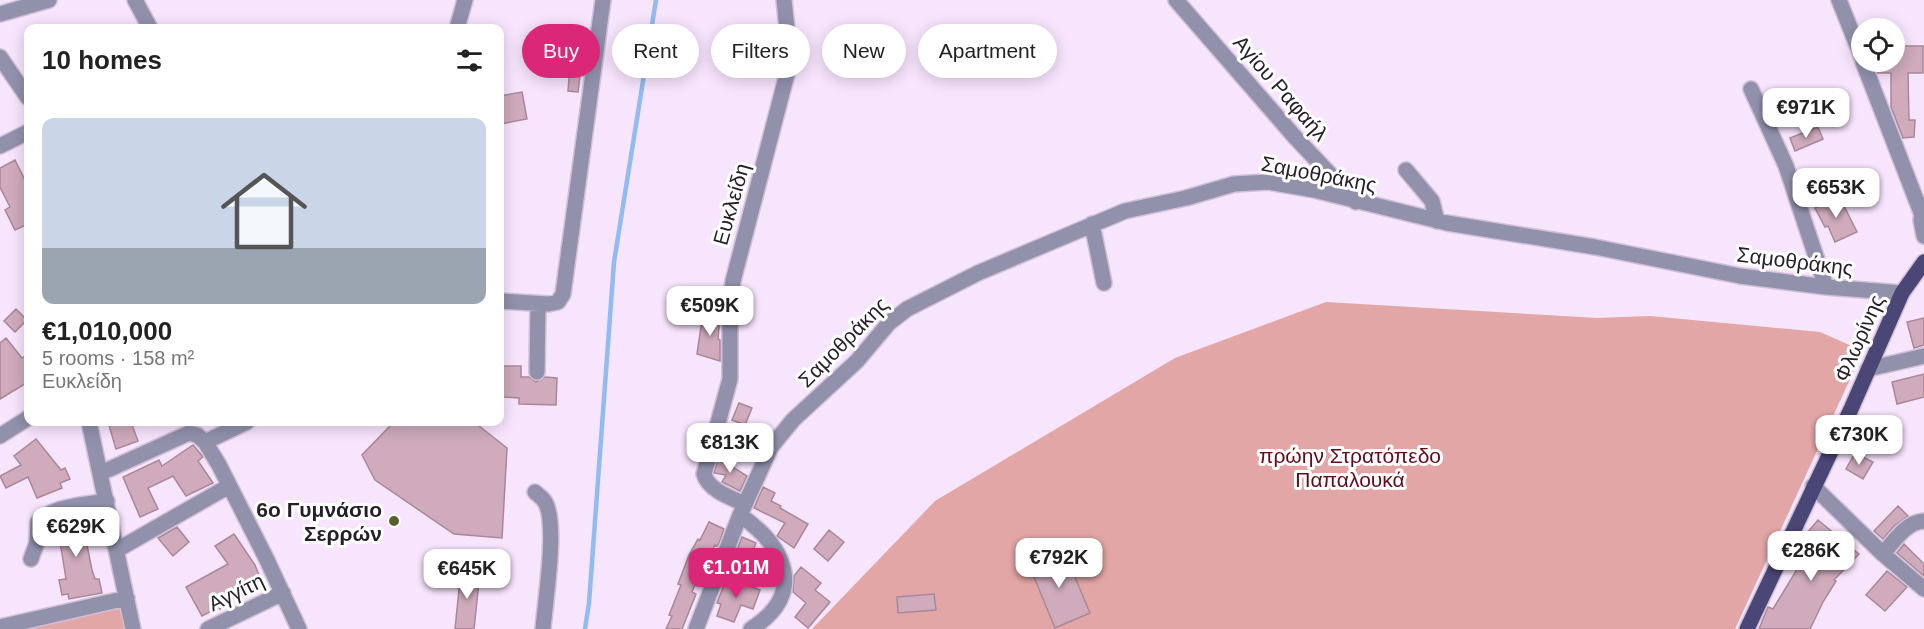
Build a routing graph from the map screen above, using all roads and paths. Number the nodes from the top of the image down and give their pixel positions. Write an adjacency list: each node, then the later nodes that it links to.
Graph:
1 (49, 0): 8 (street)
2 (135, 0): 9 (street)
3 (465, 0): 10 (street)
4 (603, 0): 32 (street)
5 (784, 0): 46 (street, Ευκλείδη)
6 (1176, 0): 18 (street, Αγίου Ραφαήλ)
7 (1839, 0): 11 (street)
8 (0, 14)
9 (148, 24)
10 (458, 24)
11 (1851, 31)
12 (0, 57): 15 (street)
13 (1867, 72): 23 (street)
14 (1751, 89): 29 (street)
15 (24, 92)
16 (24, 134): 17 (street)
17 (0, 146)
18 (1326, 169): 20 (street); 22 (street, Αγίου Ραφαήλ)
19 (1406, 170): 24 (street)
20 (1314, 190): 22 (street, Σαμοθράκης); 25 (street, Σαμοθράκης)
21 (1924, 193): 23 (street)
22 (1356, 202): 24 (street, Σαμοθράκης)
23 (1922, 215): 26 (street)
24 (1437, 221): 29 (street, Σαμοθράκης)
25 (1092, 224): 28 (street); 46 (street, Σαμοθράκης)
26 (1924, 236)
27 (1924, 262): 30 (main road, Φλωρίνης)
28 (1104, 283)
29 (1826, 287): 30 (street, Σαμοθράκης)
30 (1902, 293): 34 (main road, Φλωρίνης)
31 (504, 301): 32 (street)
32 (538, 304): 35 (street)
33 (1924, 356): 34 (street)
34 (1868, 369): 43 (main road, Φλωρίνης)
35 (537, 372)
36 (24, 420): 39 (street)
37 (90, 426): 41 (street)
38 (239, 426): 40 (street)
39 (0, 435)
40 (205, 442): 41 (street); 42 (street)
41 (101, 473): 45 (street)
42 (229, 486): 48 (street); 52 (street)
43 (1813, 486): 49 (street); 61 (main road, Φλωρίνης)
44 (535, 492): 58 (street)
45 (107, 501): 48 (street); 50 (street)
46 (743, 509): 59 (street); 60 (street)
47 (1924, 521): 49 (street)
48 (117, 550): 53 (street)
49 (1883, 554): 51 (street)
50 (31, 559)
51 (1924, 589)
52 (283, 593): 56 (street, Αγγίτη); 57 (street)
53 (127, 598): 54 (street); 55 (street)
54 (0, 627)
55 (133, 629)
56 (208, 629)
57 (299, 629)
58 (543, 629)
59 (696, 629)
60 (751, 629)
61 (1747, 629)

